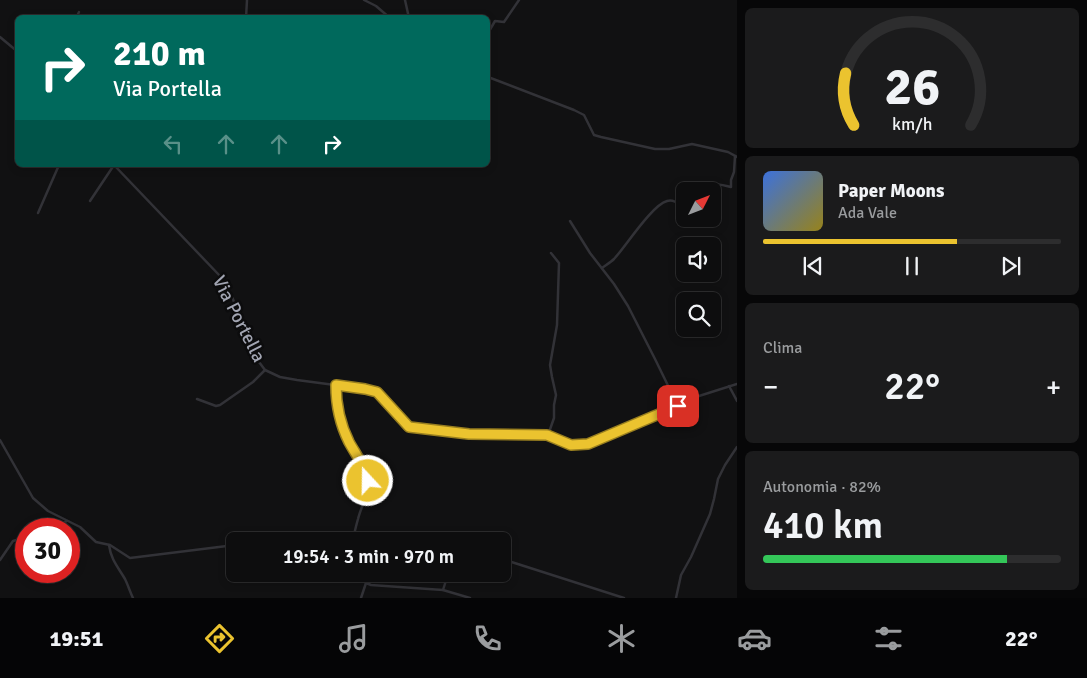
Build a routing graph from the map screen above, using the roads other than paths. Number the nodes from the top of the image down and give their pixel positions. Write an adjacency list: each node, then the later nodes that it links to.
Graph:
1 (247, 0): 7 (street)
2 (364, 0): 8 (street)
3 (405, 0): 9 (street)
4 (519, 0): 10 (street)
5 (79, 12): 6 (street)
6 (78, 15)
7 (246, 15)
8 (386, 15)
9 (408, 15)
10 (490, 30)
11 (0, 37): 12 (street)
12 (15, 50)
13 (490, 78): 14 (street)
14 (736, 157): 18 (street)
15 (58, 167): 21 (street)
16 (113, 167): 19 (street)
17 (116, 167): 25 (street, Via Portella)
18 (721, 184)
19 (90, 201)
20 (676, 202): 24 (street)
21 (38, 212)
22 (570, 221): 24 (street)
23 (551, 253): 32 (street)
24 (602, 268): 31 (street)
25 (265, 370): 27 (street, Via Portella); 29 (street)
26 (737, 384): 28 (street, Via Portella)
27 (336, 385): 32 (street, Via Portella); 37 (street)
28 (729, 386): 30 (street); 31 (street, Via Portella)
29 (197, 398)
30 (737, 401)
31 (678, 406): 32 (street, Via Portella)
32 (548, 436)
33 (0, 440): 35 (street)
34 (737, 447): 50 (street)
35 (61, 518)
36 (80, 527): 39 (street)
37 (355, 532)
38 (15, 540): 41 (street)
39 (109, 545): 40 (street); 46 (street)
40 (226, 546)
41 (0, 560)
42 (511, 562): 49 (street)
43 (446, 582): 45 (street)
44 (366, 583): 45 (street); 47 (street)
45 (443, 590): 48 (street)
46 (133, 598)
47 (362, 598)
48 (470, 598)
49 (624, 598)
50 (676, 598)

